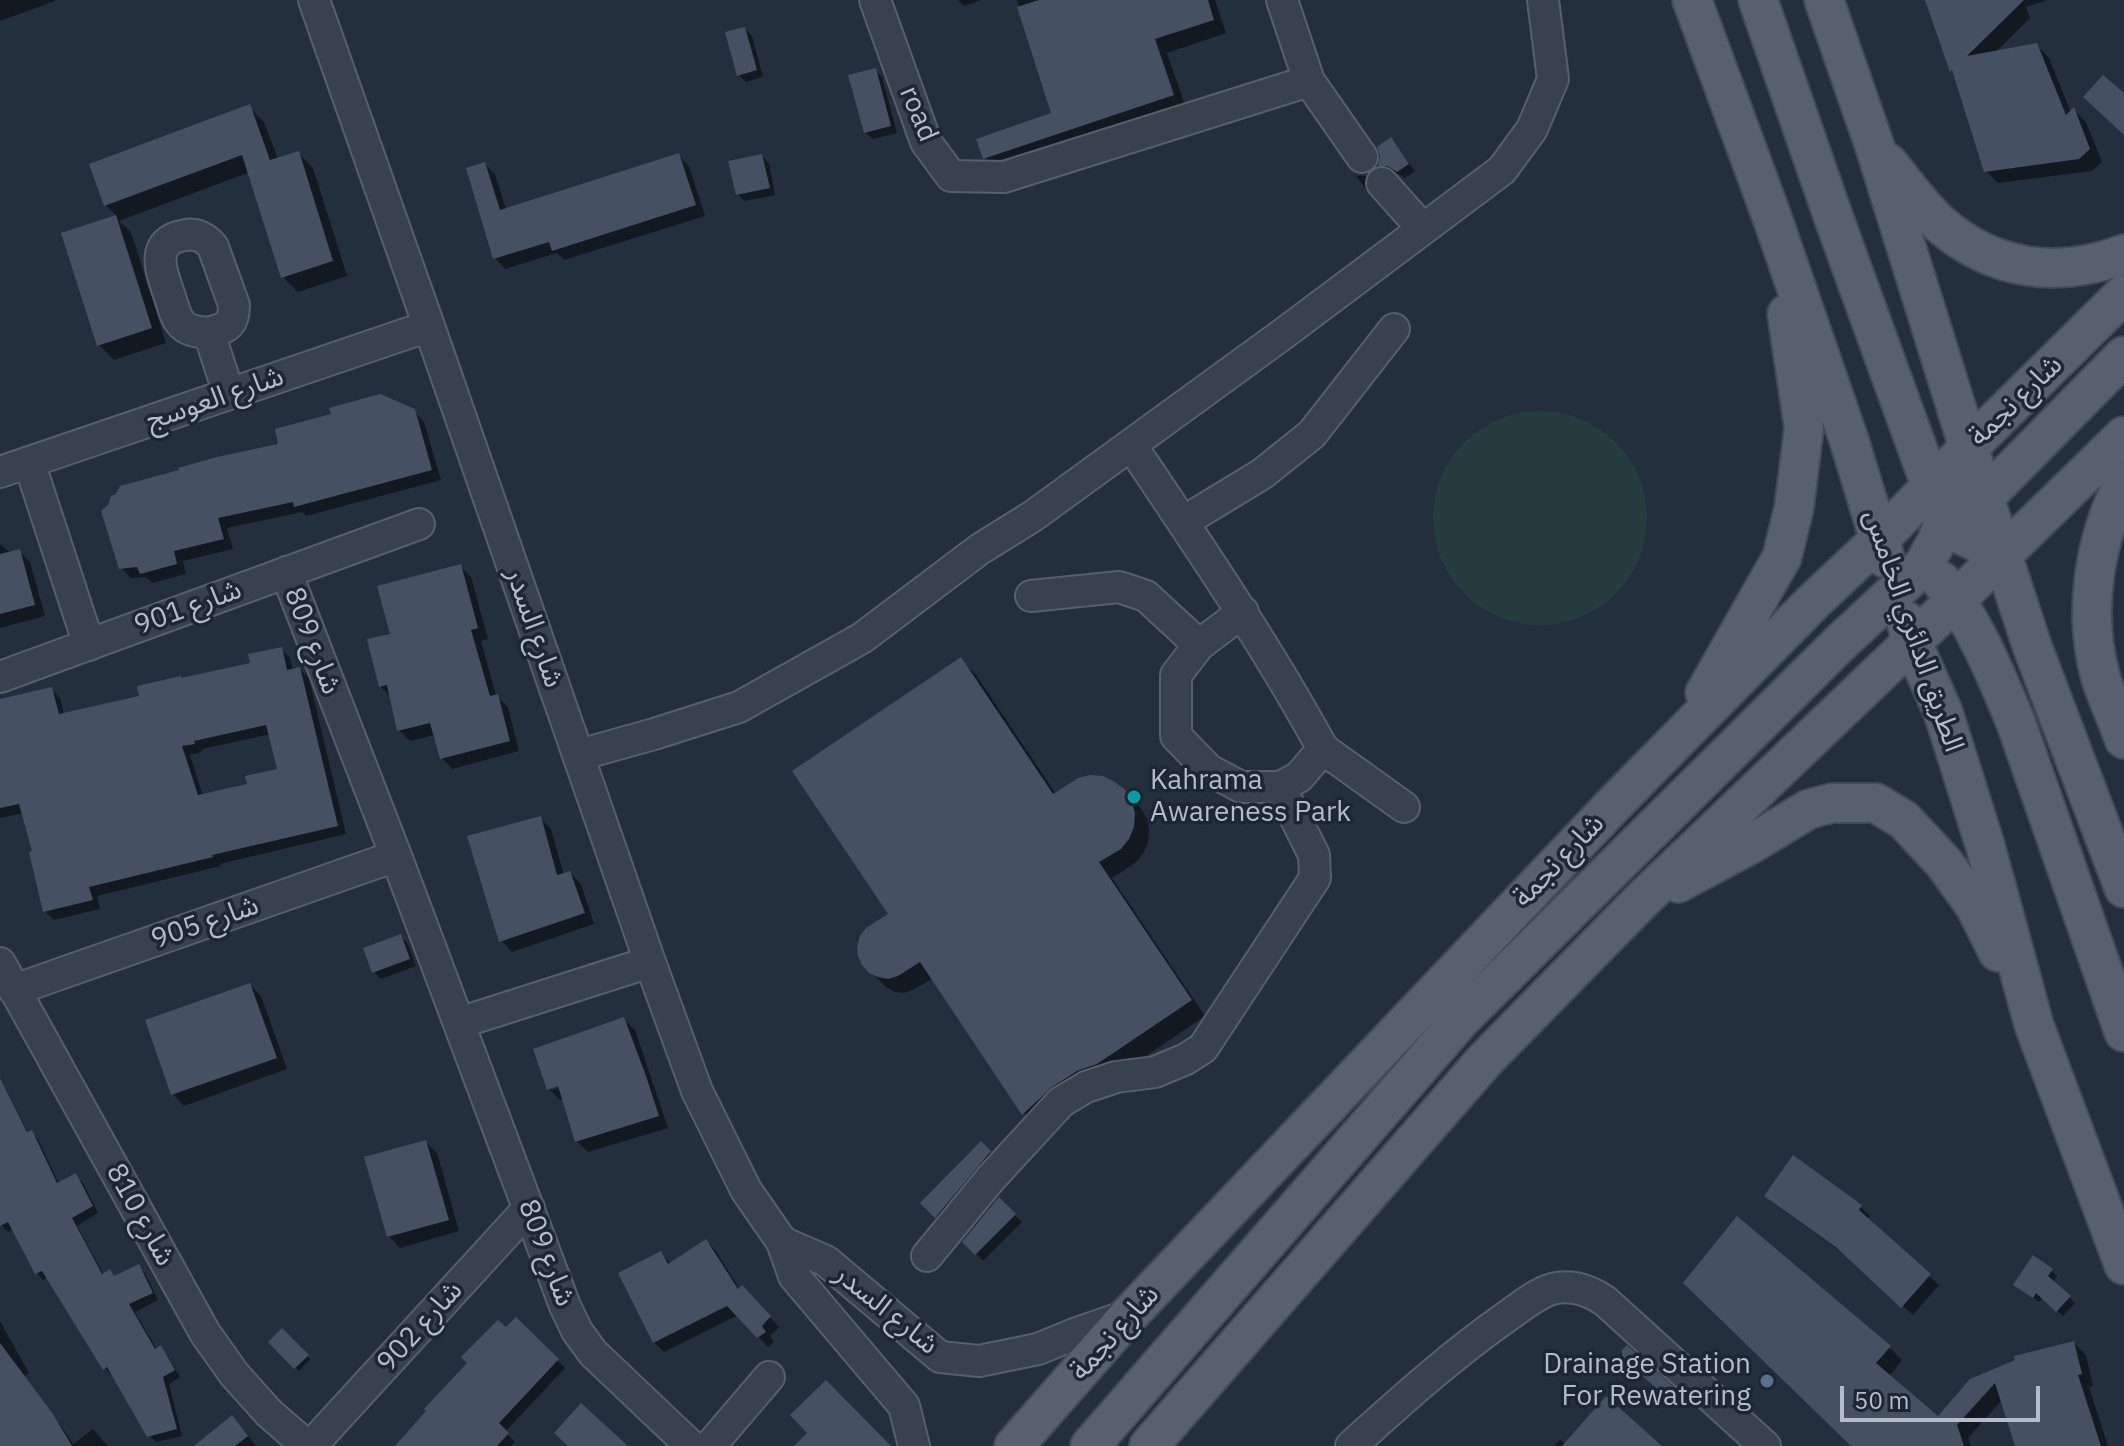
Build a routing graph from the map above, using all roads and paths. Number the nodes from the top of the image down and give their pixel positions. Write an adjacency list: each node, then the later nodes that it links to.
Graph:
1 (314, 0): 16 (street, شارع السدر)
2 (875, 0): 8 (street, road)
3 (1282, 0): 8 (street)
4 (1543, 0): 13 (street)
5 (1692, 0): 12 (main road, الطريق الدائري الخامس)
6 (1758, 0): 28 (main road)
7 (1824, 0): 9 (main road)
8 (1309, 81): 10 (street)
9 (1875, 147): 14 (main road); 23 (main road)
10 (1362, 157)
11 (1382, 183): 13 (street)
12 (1773, 220): 31 (main road, الطريق الدائري الخامس); 41 (main road)
13 (1423, 229): 22 (street)
14 (2124, 254)
15 (2124, 294): 23 (main road, شارع نجمة)
16 (429, 326): 20 (street, شارع العوسج); 44 (street, شارع السدر)
17 (1394, 329): 29 (street)
18 (209, 333): 20 (street)
19 (2124, 356): 27 (main road)
20 (229, 394): 24 (street, شارع العوسج)
21 (2124, 436): 32 (main road)
22 (1131, 445): 29 (street); 44 (street)
23 (1969, 447): 27 (main road); 28 (main road, شارع نجمة)
24 (29, 462): 25 (street, شارع العوسج); 38 (street)
25 (0, 472)
26 (2124, 482): 42 (main road)
27 (1984, 498): 28 (main road); 32 (main road)
28 (1945, 512): 31 (main road, شارع نجمة); 32 (main road); 34 (main road)
29 (1183, 522): 36 (street)
30 (419, 524): 33 (street, شارع 901)
31 (1879, 540): 34 (main road, الطريق الدائري الخامس); 41 (main road, شارع نجمة)
32 (2002, 554): 34 (main road); 48 (main road)
33 (286, 572): 38 (street, شارع 901); 47 (street, شارع 809)
34 (1928, 584): 37 (main road); 55 (main road, الطريق الدائري الخامس); 68 (main road)
35 (1031, 596): 39 (street)
36 (1243, 612): 39 (street); 43 (street)
37 (1912, 642): 49 (main road); 54 (main road, الطريق الدائري الخامس)
38 (89, 645): 40 (street, شارع 901)
39 (1199, 645): 45 (street)
40 (0, 677)
41 (1680, 738): 60 (main road, شارع نجمة)
42 (2124, 739)
43 (1323, 749): 45 (street); 46 (street)
44 (579, 755): 50 (street, شارع السدر)
45 (1280, 787): 58 (street)
46 (1404, 807)
47 (396, 856): 52 (street, شارع 905); 53 (street, شارع 809)
48 (2124, 888)
49 (1643, 899): 54 (main road); 69 (main road)
50 (650, 962): 53 (street); 57 (street, شارع السدر)
51 (0, 963): 52 (street, شارع 810)
52 (14, 990): 63 (street, شارع 810)
53 (459, 1023): 56 (street, شارع 809)
54 (2034, 1025): 59 (main road, الطريق الدائري الخامس)
55 (2124, 1032)
56 (529, 1208): 63 (street, شارع 902); 64 (street, شارع 809)
57 (782, 1242): 60 (street, شارع السدر); 66 (street, شارع السدر)
58 (927, 1256)
59 (2124, 1265)
60 (1129, 1315): 67 (main road, شارع نجمة)
61 (769, 1377): 65 (street)
62 (1747, 1440): 70 (street)
63 (309, 1446)
64 (691, 1446)
65 (710, 1446)
66 (914, 1446)
67 (1014, 1446)
68 (1090, 1446)
69 (1149, 1446)
70 (1351, 1446)

